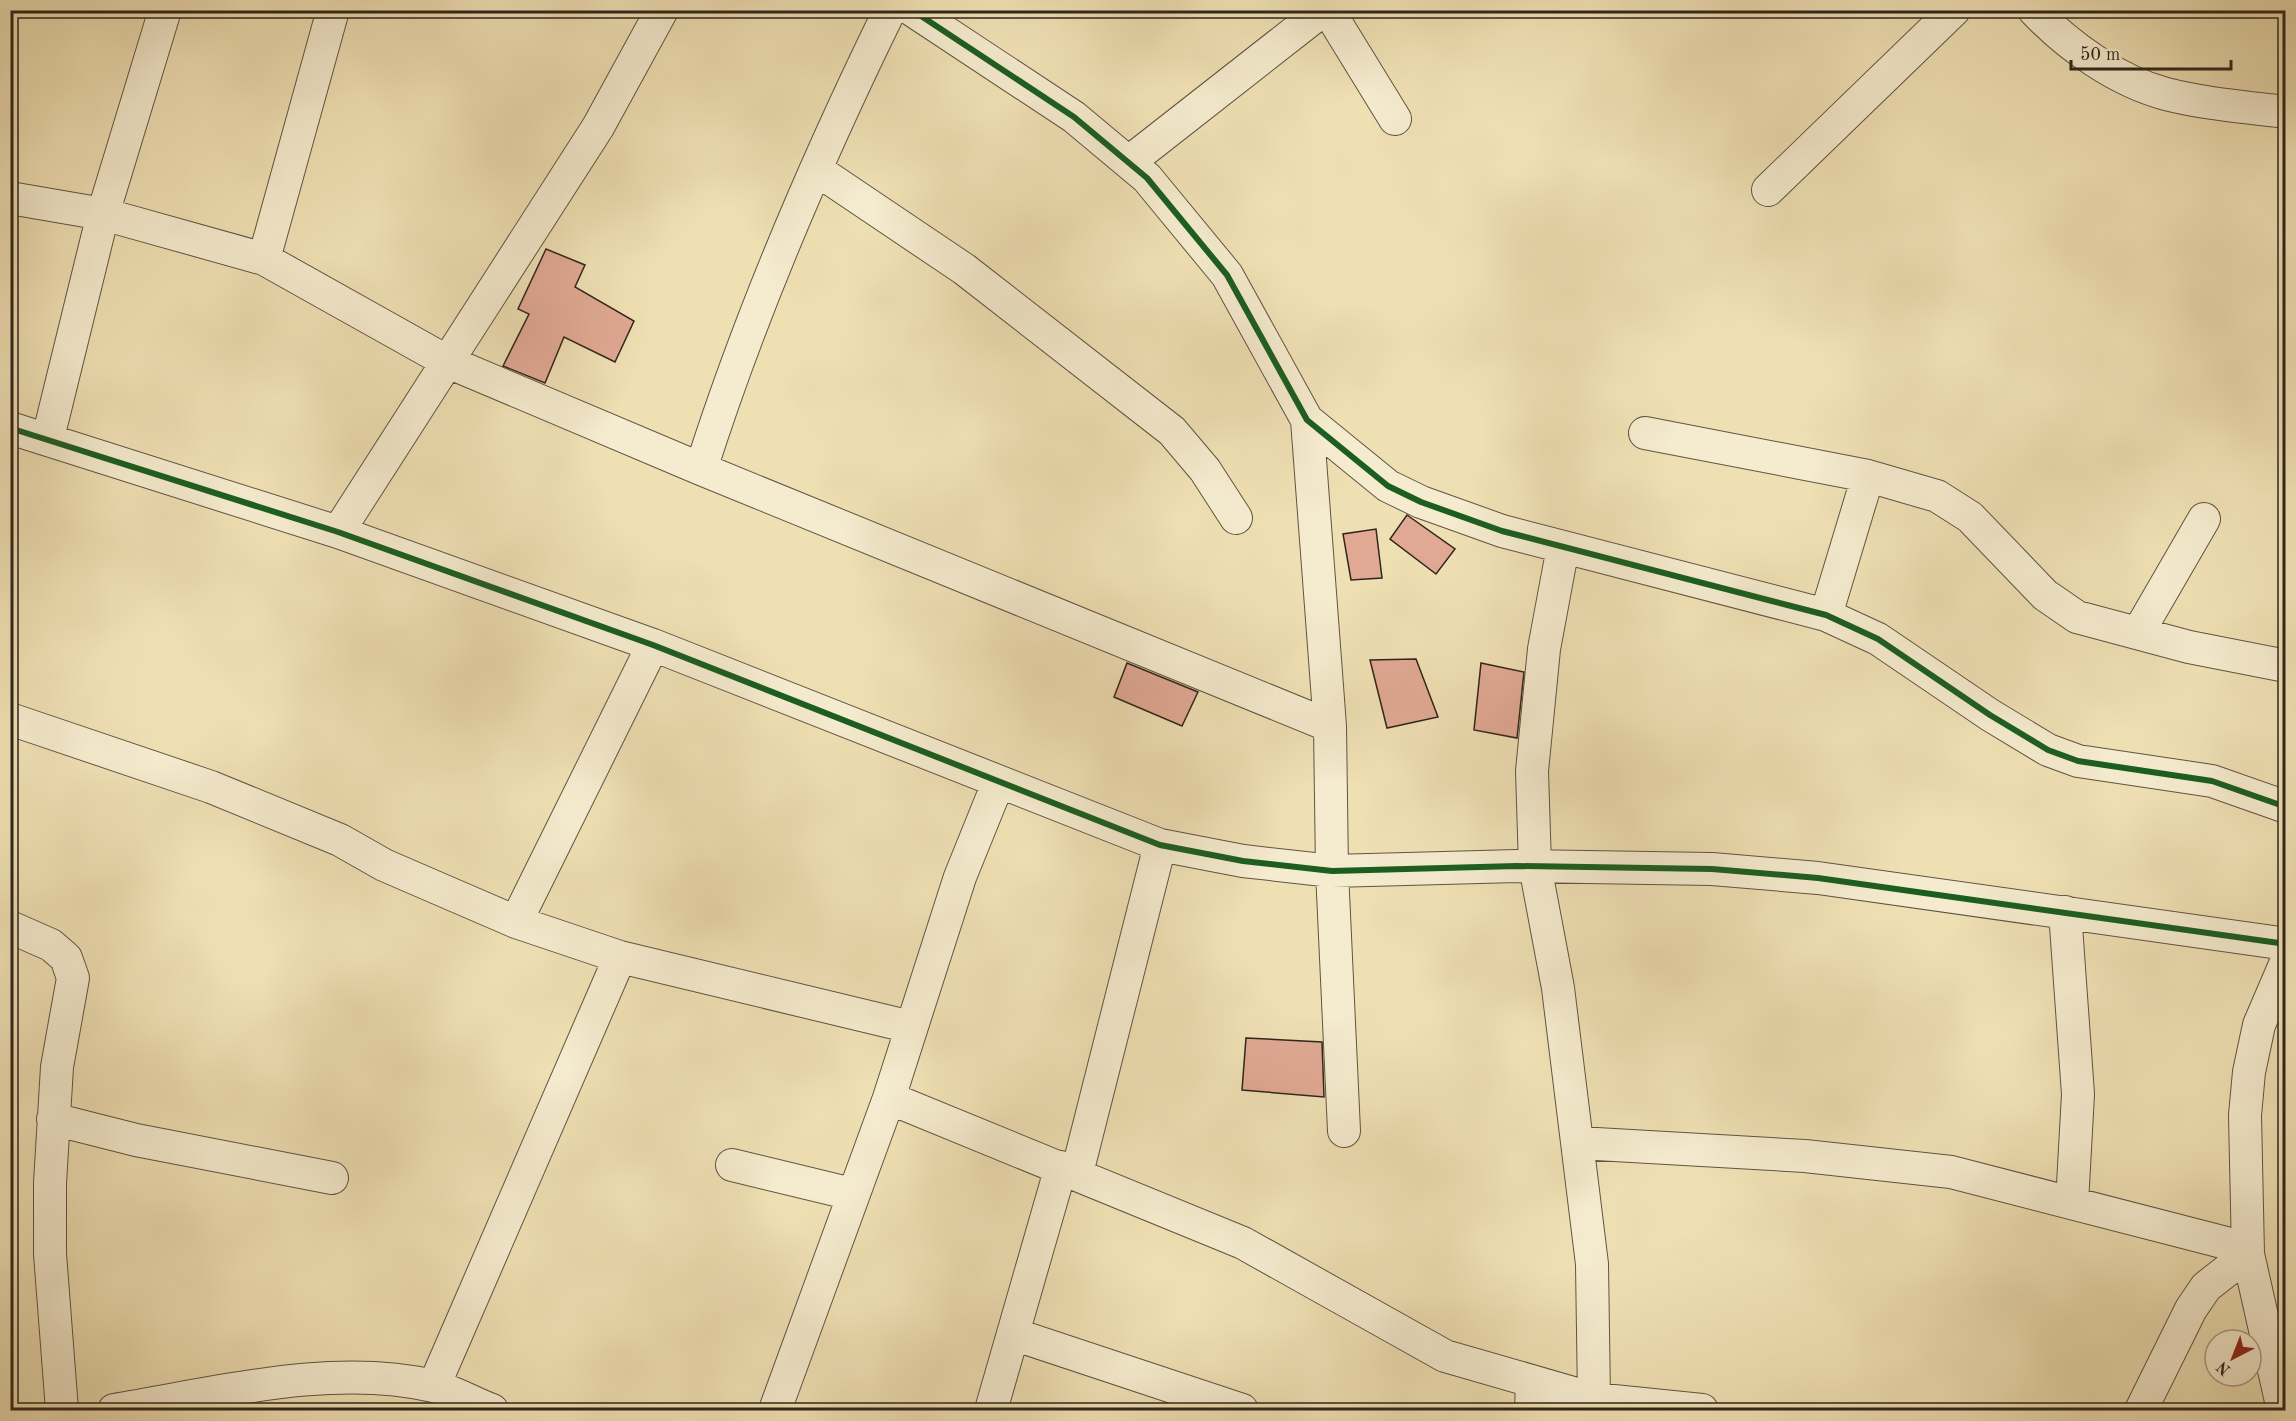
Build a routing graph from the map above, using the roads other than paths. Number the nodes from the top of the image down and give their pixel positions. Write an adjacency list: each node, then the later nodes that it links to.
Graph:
1 (165, 10): 16 (street)
2 (333, 10): 17 (street)
3 (663, 10): 18 (street)
4 (891, 10): 13 (street)
5 (912, 10): 12 (street)
6 (1323, 10): 12 (street)
7 (1328, 10): 11 (street)
8 (1954, 10): 14 (street)
9 (2034, 10): 10 (street)
10 (2286, 112)
11 (1395, 119)
12 (1129, 162): 19 (street)
13 (817, 170): 23 (street); 25 (street)
14 (1768, 190)
15 (10, 198): 16 (street)
16 (103, 214): 17 (street); 22 (street)
17 (264, 259): 18 (street)
18 (448, 362): 23 (street); 27 (street)
19 (1307, 420): 28 (street); 34 (street)
20 (10, 428): 22 (street)
21 (1645, 433): 24 (street)
22 (48, 438): 27 (street)
23 (701, 469): 34 (street)
24 (1868, 476): 29 (street); 30 (street)
25 (1236, 518)
26 (2204, 519): 30 (street)
27 (338, 532): 31 (street)
28 (1563, 547): 29 (street); 38 (street)
29 (1826, 615): 36 (street)
30 (2138, 633): 32 (street)
31 (653, 645): 35 (street); 41 (street)
32 (2286, 666)
33 (10, 719): 41 (street)
34 (1329, 726): 39 (street)
35 (998, 783): 37 (street); 46 (street)
36 (2286, 807)
37 (1160, 845): 39 (street); 52 (street)
38 (1535, 866): 39 (street); 40 (street); 50 (street)
39 (1332, 871): 49 (street)
40 (2065, 912): 43 (street); 55 (street)
41 (516, 921): 44 (street)
42 (10, 927): 48 (street)
43 (2286, 944)
44 (620, 957): 46 (street); 58 (street)
45 (2286, 962): 56 (street)
46 (911, 1027): 47 (street)
47 (889, 1098): 52 (street); 54 (street)
48 (52, 1119): 53 (street); 62 (street)
49 (1344, 1131)
50 (1579, 1143): 55 (street); 60 (street)
51 (732, 1165): 54 (street)
52 (1069, 1170): 57 (street); 59 (street)
53 (332, 1178)
54 (852, 1194): 65 (street)
55 (2072, 1203): 56 (street)
56 (2248, 1254): 69 (street); 70 (street)
57 (1013, 1334): 66 (street); 67 (street)
58 (434, 1386): 61 (street); 64 (street)
59 (1532, 1396): 60 (street)
60 (1594, 1399): 68 (street)
61 (179, 1405): 63 (street)
62 (62, 1410)
63 (114, 1410)
64 (492, 1410)
65 (776, 1410)
66 (991, 1410)
67 (1242, 1410)
68 (1702, 1410)
69 (2141, 1410)
70 (2283, 1410)

